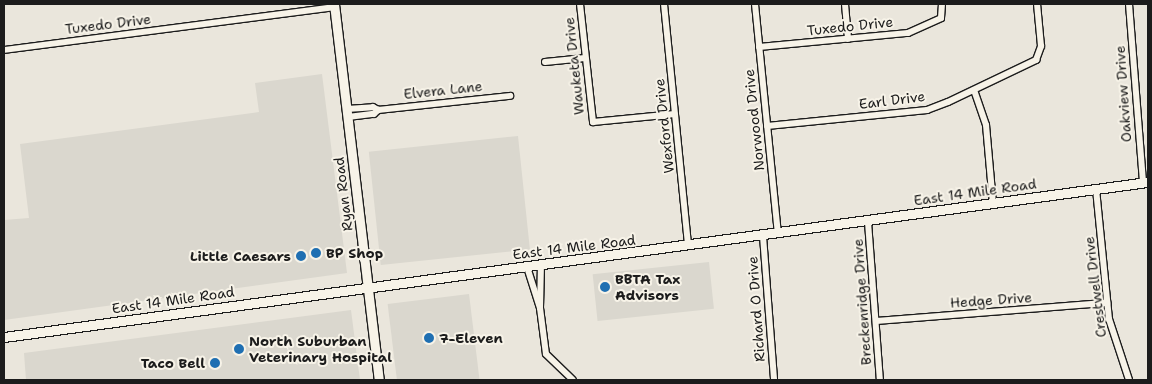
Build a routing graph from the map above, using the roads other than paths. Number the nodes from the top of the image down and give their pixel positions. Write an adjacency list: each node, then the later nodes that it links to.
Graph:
1 (580, 4): 12 (street, Wauketa Drive)
2 (664, 4): 17 (street, Wexford Drive)
3 (755, 4): 10 (street, Norwood Drive)
4 (845, 4): 9 (street)
5 (942, 4): 9 (street, Tuxedo Drive)
6 (1037, 4): 14 (street, Earl Drive)
7 (1129, 4): 19 (street, Oakview Drive)
8 (334, 5): 11 (street, Tuxedo Drive); 16 (main road, Ryan Road)
9 (848, 39): 10 (street, Tuxedo Drive)
10 (759, 48): 18 (street, Norwood Drive)
11 (4, 50)
12 (585, 58): 13 (street); 17 (street, Wauketa Drive)
13 (545, 62)
14 (974, 90): 18 (street, Earl Drive); 21 (street)
15 (510, 96): 16 (street, Elvera Lane)
16 (347, 113): 28 (main road, Ryan Road)
17 (675, 114): 25 (street, Wexford Drive)
18 (767, 126): 23 (street, Norwood Drive)
19 (1146, 182): 20 (main road, East 14 Mile Road)
20 (1096, 189): 21 (main road, East 14 Mile Road); 29 (street, Crestwell Drive)
21 (993, 203): 22 (main road, East 14 Mile Road)
22 (868, 222): 23 (main road, East 14 Mile Road); 31 (street, Breckenridge Drive)
23 (778, 234): 24 (main road, East 14 Mile Road)
24 (763, 236): 25 (main road, East 14 Mile Road); 35 (street, Richard O Drive)
25 (688, 246): 26 (main road, East 14 Mile Road)
26 (541, 265): 27 (main road, East 14 Mile Road); 30 (street)
27 (527, 267): 28 (main road, East 14 Mile Road); 30 (street)
28 (368, 288): 32 (main road, East 14 Mile Road); 33 (main road, Ryan Road)
29 (1107, 303): 31 (street, Hedge Drive); 37 (street, Crestwell Drive)
30 (540, 308): 34 (street)
31 (876, 321): 36 (street, Breckenridge Drive)
32 (4, 337)
33 (379, 380)
34 (574, 380)
35 (774, 380)
36 (880, 380)
37 (1129, 380)

